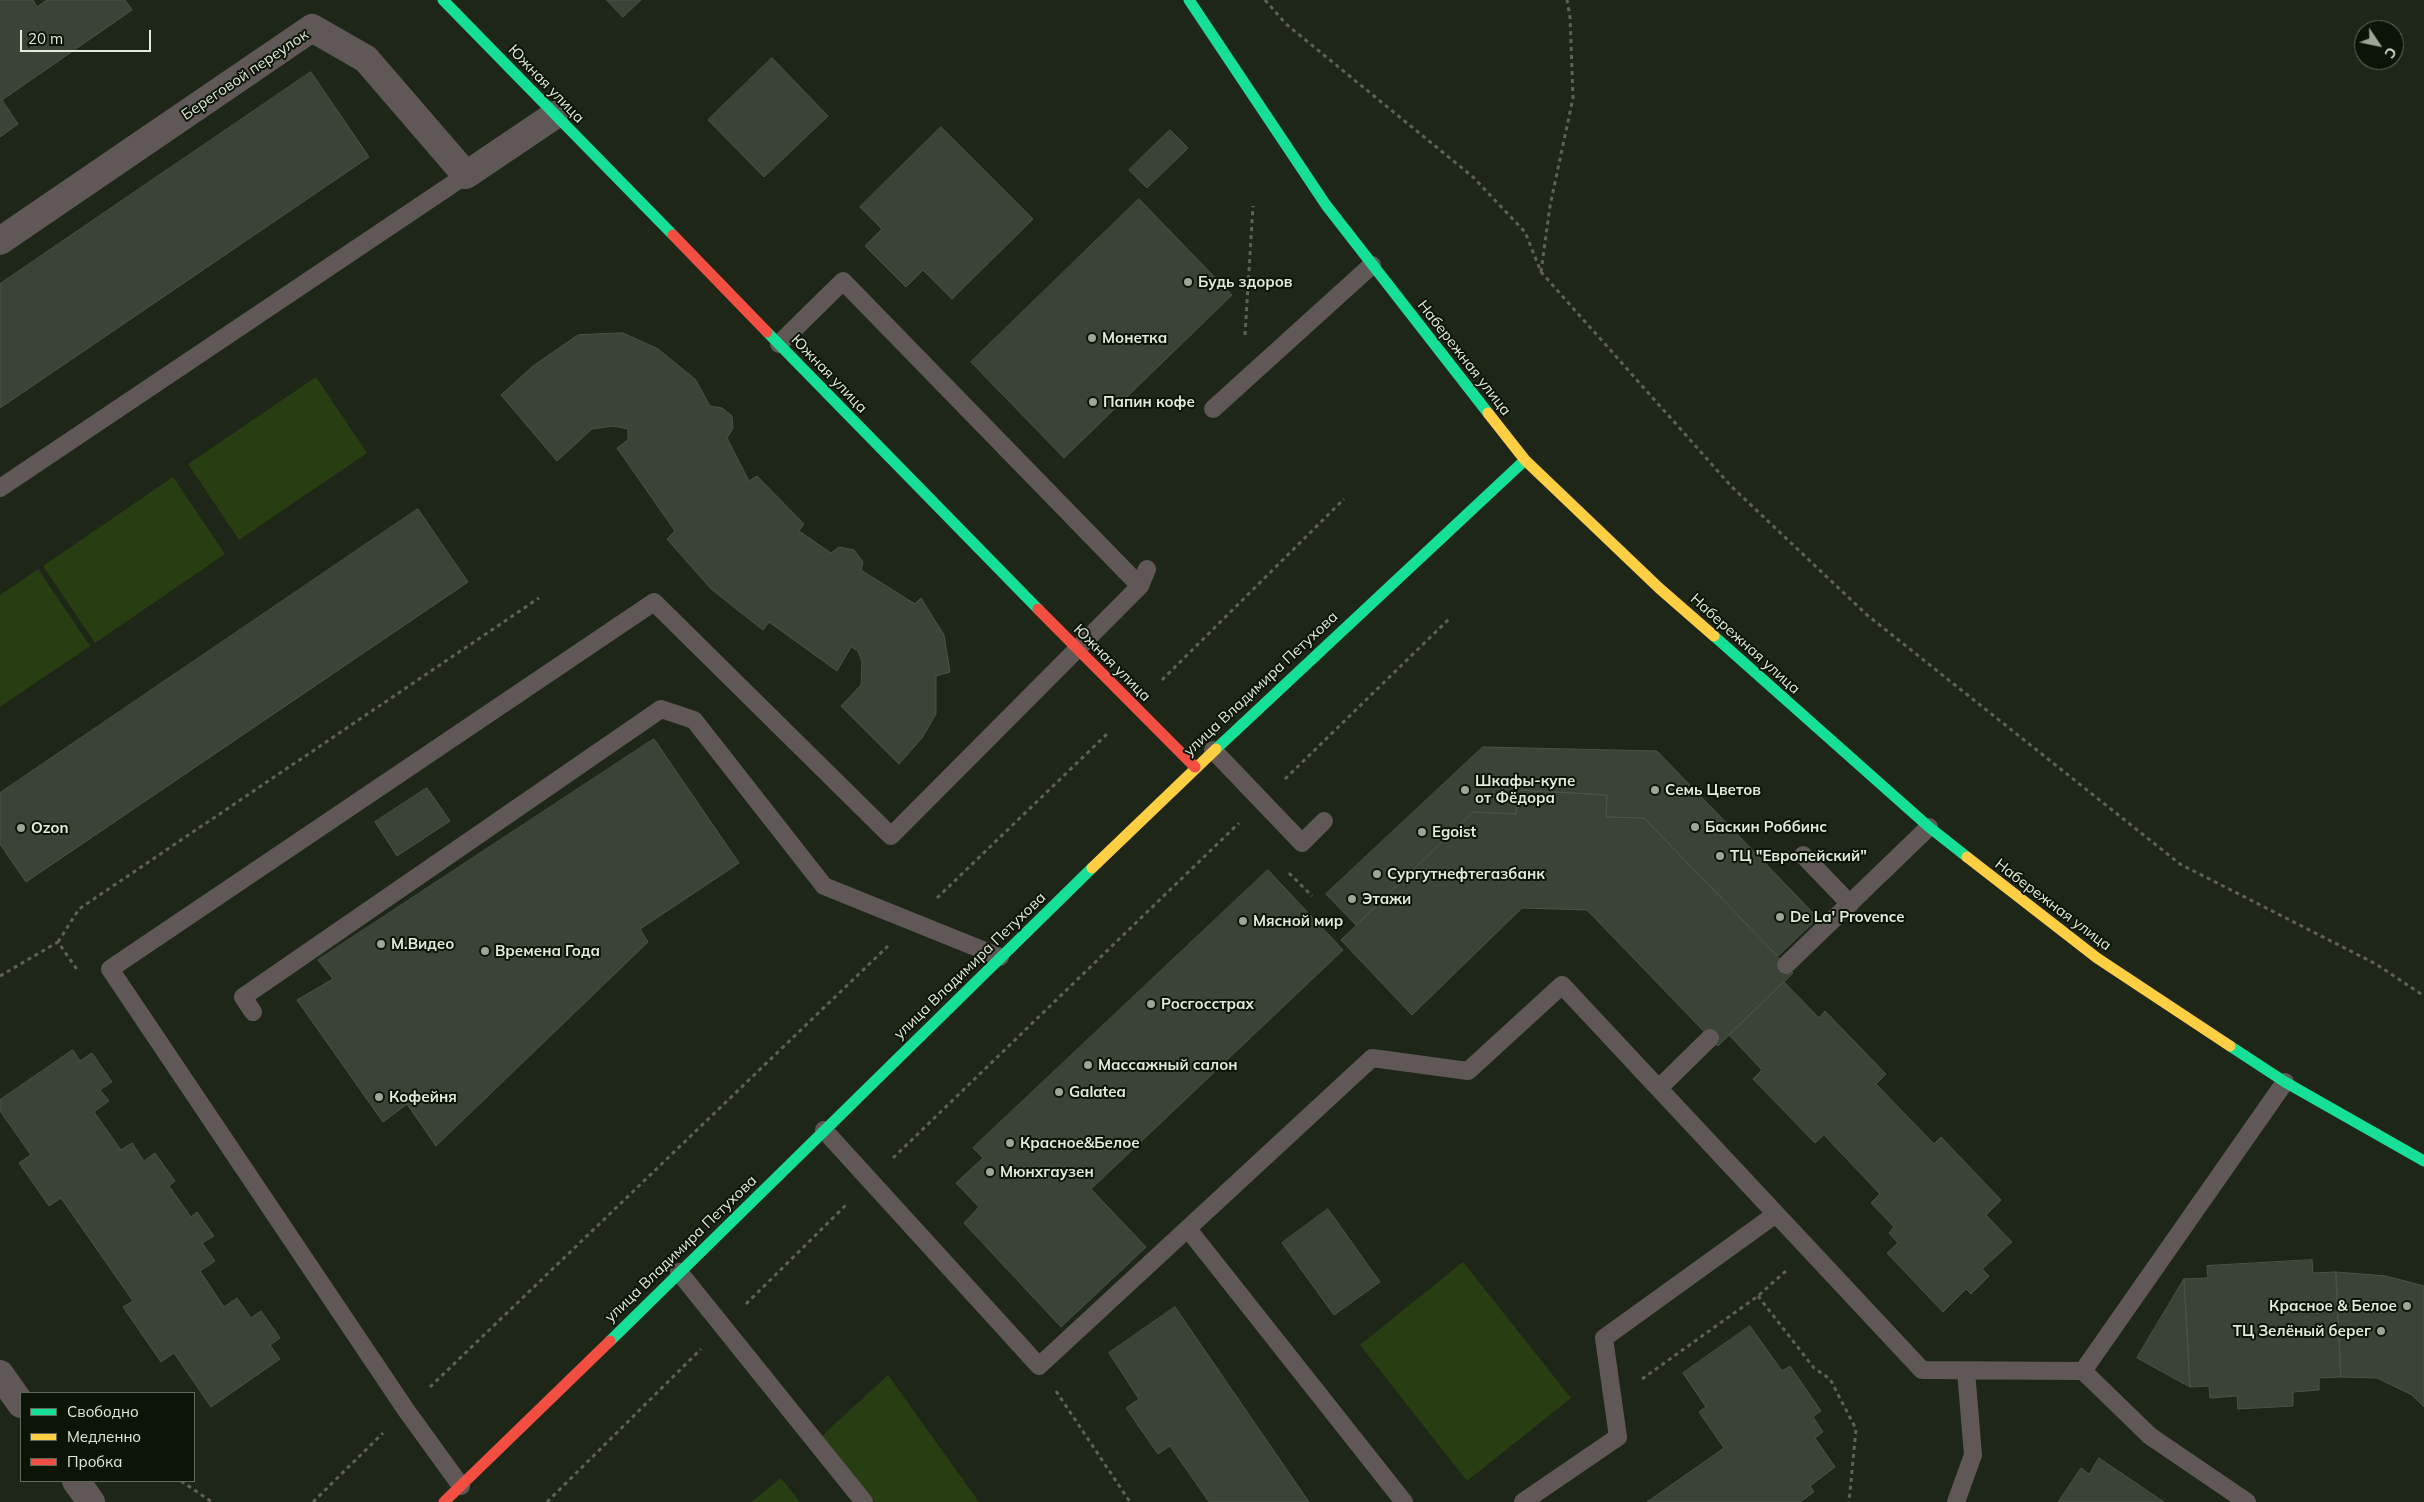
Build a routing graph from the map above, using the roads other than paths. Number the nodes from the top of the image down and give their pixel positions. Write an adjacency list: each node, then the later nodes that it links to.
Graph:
1 (443, 0): 3 (main road, Южная улица)
2 (1189, 0): 6 (main road, Набережная улица)
3 (555, 115): 4 (street); 7 (main road, Южная улица)
4 (466, 175): 5 (street, Береговой переулок); 10 (lane)
5 (0, 241)
6 (1372, 265): 8 (lane); 9 (main road, Набережная улица)
7 (779, 344): 12 (lane); 13 (main road, Южная улица)
8 (1213, 409)
9 (1525, 460): 14 (main road, улица Владимира Петухова); 17 (main road, Набережная улица)
10 (0, 488)
11 (1147, 570): 12 (lane)
12 (1140, 586): 13 (lane)
13 (1078, 650): 15 (main road, Южная улица); 34 (lane)
14 (1213, 750): 15 (main road, улица Владимира Петухова); 16 (lane)
15 (1195, 767): 20 (main road, улица Владимира Петухова)
16 (1324, 821)
17 (1929, 827): 19 (lane); 24 (main road, Набережная улица)
18 (1803, 855): 19 (lane)
19 (1850, 904): 21 (lane)
20 (1000, 957): 22 (lane); 26 (main road, улица Владимира Петухова)
21 (1786, 965)
22 (253, 1012)
23 (1710, 1038): 25 (lane)
24 (2285, 1082): 27 (main road, Набережная улица); 31 (lane)
25 (1659, 1088): 28 (lane); 29 (lane)
26 (824, 1130): 29 (lane); 30 (main road, улица Владимира Петухова)
27 (2424, 1161)
28 (1776, 1214): 32 (lane); 39 (lane)
29 (1188, 1229): 38 (lane)
30 (679, 1272): 34 (main road, улица Владимира Петухова); 37 (lane)
31 (2083, 1370): 32 (lane); 41 (lane)
32 (1966, 1371): 40 (lane)
33 (77, 1482): 35 (street)
34 (461, 1486): 36 (main road, улица Владимира Петухова)
35 (91, 1502)
36 (444, 1502)
37 (864, 1502)
38 (1404, 1502)
39 (1523, 1502)
40 (1956, 1502)
41 (2247, 1502)

